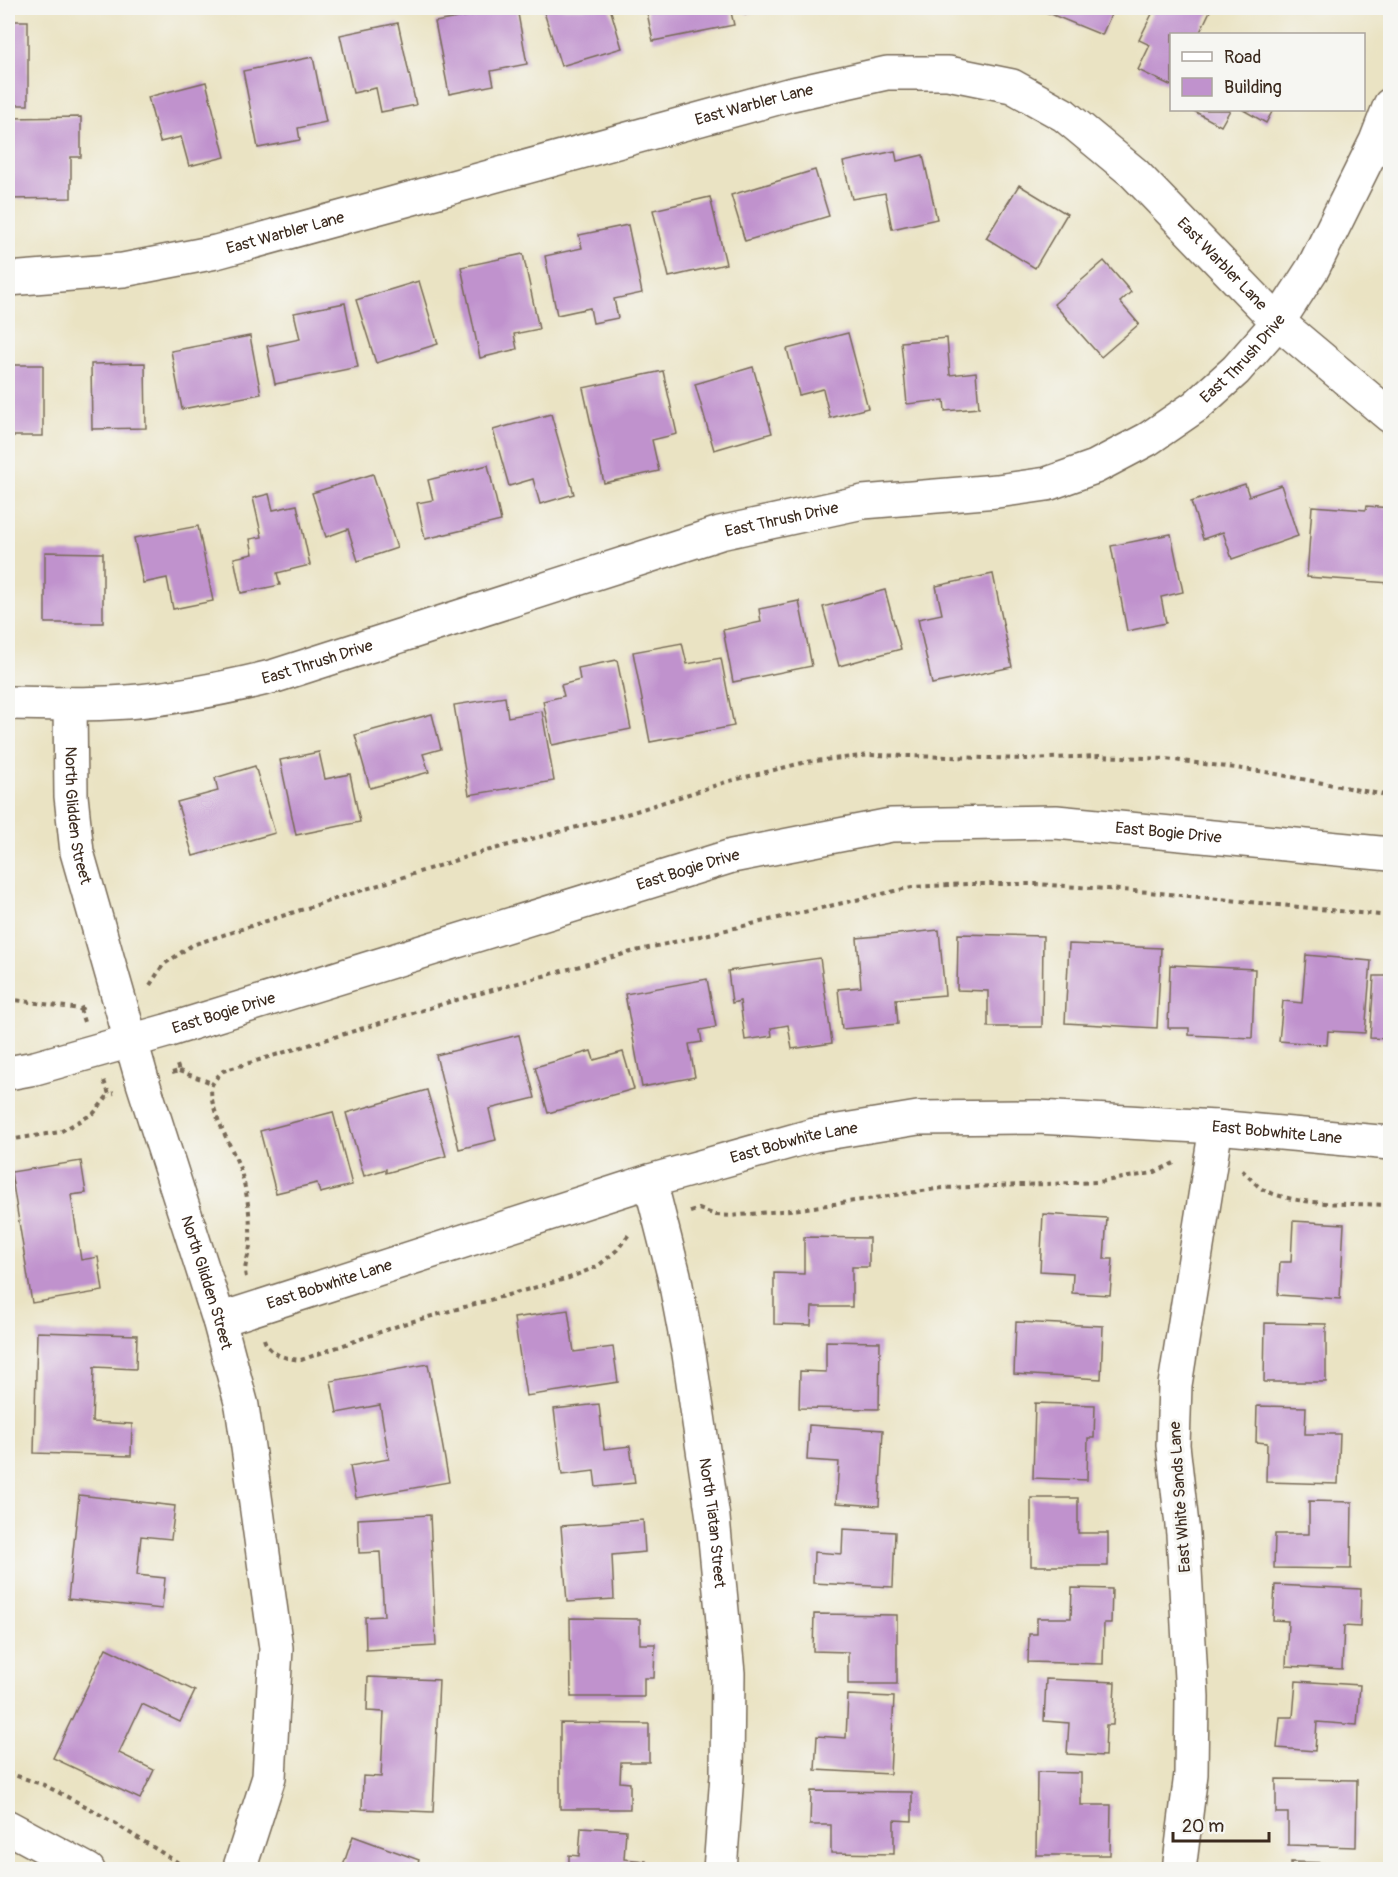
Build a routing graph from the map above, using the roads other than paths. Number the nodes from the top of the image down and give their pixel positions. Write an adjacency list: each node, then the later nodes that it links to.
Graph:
1 (1390, 105): 3 (street, East Thrush Drive)
2 (8, 279): 3 (street, East Warbler Lane)
3 (1278, 322): 4 (street, East Warbler Lane); 6 (street, East Thrush Drive)
4 (1390, 416)
5 (8, 703): 6 (street, East Thrush Drive)
6 (70, 704): 8 (street, North Glidden Street)
7 (1390, 854): 8 (street, East Bogie Drive)
8 (130, 1040): 9 (street, East Bogie Drive); 13 (street, North Glidden Street)
9 (8, 1073)
10 (1216, 1128): 11 (street, East Bobwhite Lane); 12 (street, East Bobwhite Lane); 18 (street, East White Sands Lane)
11 (1390, 1143)
12 (650, 1181): 13 (street, East Bobwhite Lane); 17 (street, North Tiatan Street)
13 (219, 1320): 16 (street, North Glidden Street)
14 (8, 1827): 15 (street)
15 (88, 1869)
16 (239, 1869)
17 (720, 1869)
18 (1179, 1869)

